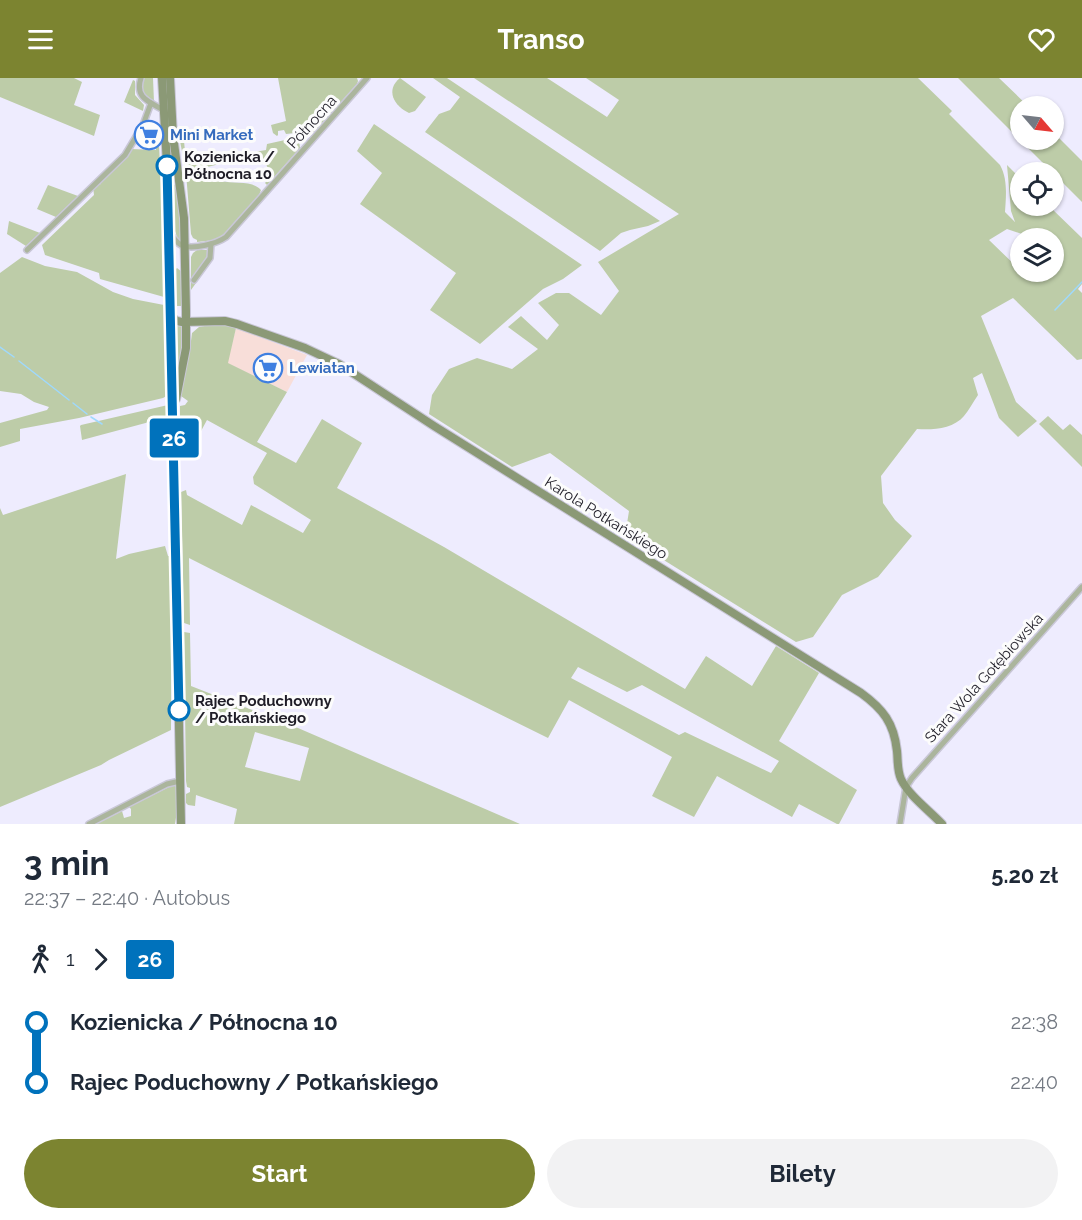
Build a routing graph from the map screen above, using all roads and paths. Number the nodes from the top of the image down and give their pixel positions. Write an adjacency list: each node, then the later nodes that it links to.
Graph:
1 (139, 78): 4 (street)
2 (367, 78): 8 (street, Północna)
3 (167, 79): 5 (main road); 7 (main road)
4 (151, 103): 5 (street); 11 (street)
5 (165, 111): 6 (main road)
6 (169, 231): 9 (street); 13 (main road)
7 (184, 237): 9 (main road); 10 (street)
8 (211, 244): 10 (street, Północna); 14 (street)
9 (184, 246): 10 (street, Północna); 12 (main road)
10 (194, 246)
11 (27, 250)
12 (185, 268): 13 (main road); 15 (main road)
13 (170, 269): 16 (main road)
14 (194, 280)
15 (186, 310): 16 (main road); 17 (main road); 18 (main road)
16 (174, 318): 18 (main road, Karola Potkańskiego); 19 (main road)
17 (202, 322): 18 (main road, Karola Potkańskiego); 22 (main road, Karola Potkańskiego)
18 (186, 323): 19 (main road)
19 (173, 406): 21 (main road)
20 (1082, 587): 22 (street, Stara Wola Gołębiowska)
21 (180, 781): 23 (street); 24 (main road)
22 (906, 787): 25 (street); 26 (main road, Karola Potkańskiego)
23 (89, 824)
24 (181, 824)
25 (900, 824)
26 (942, 824)

